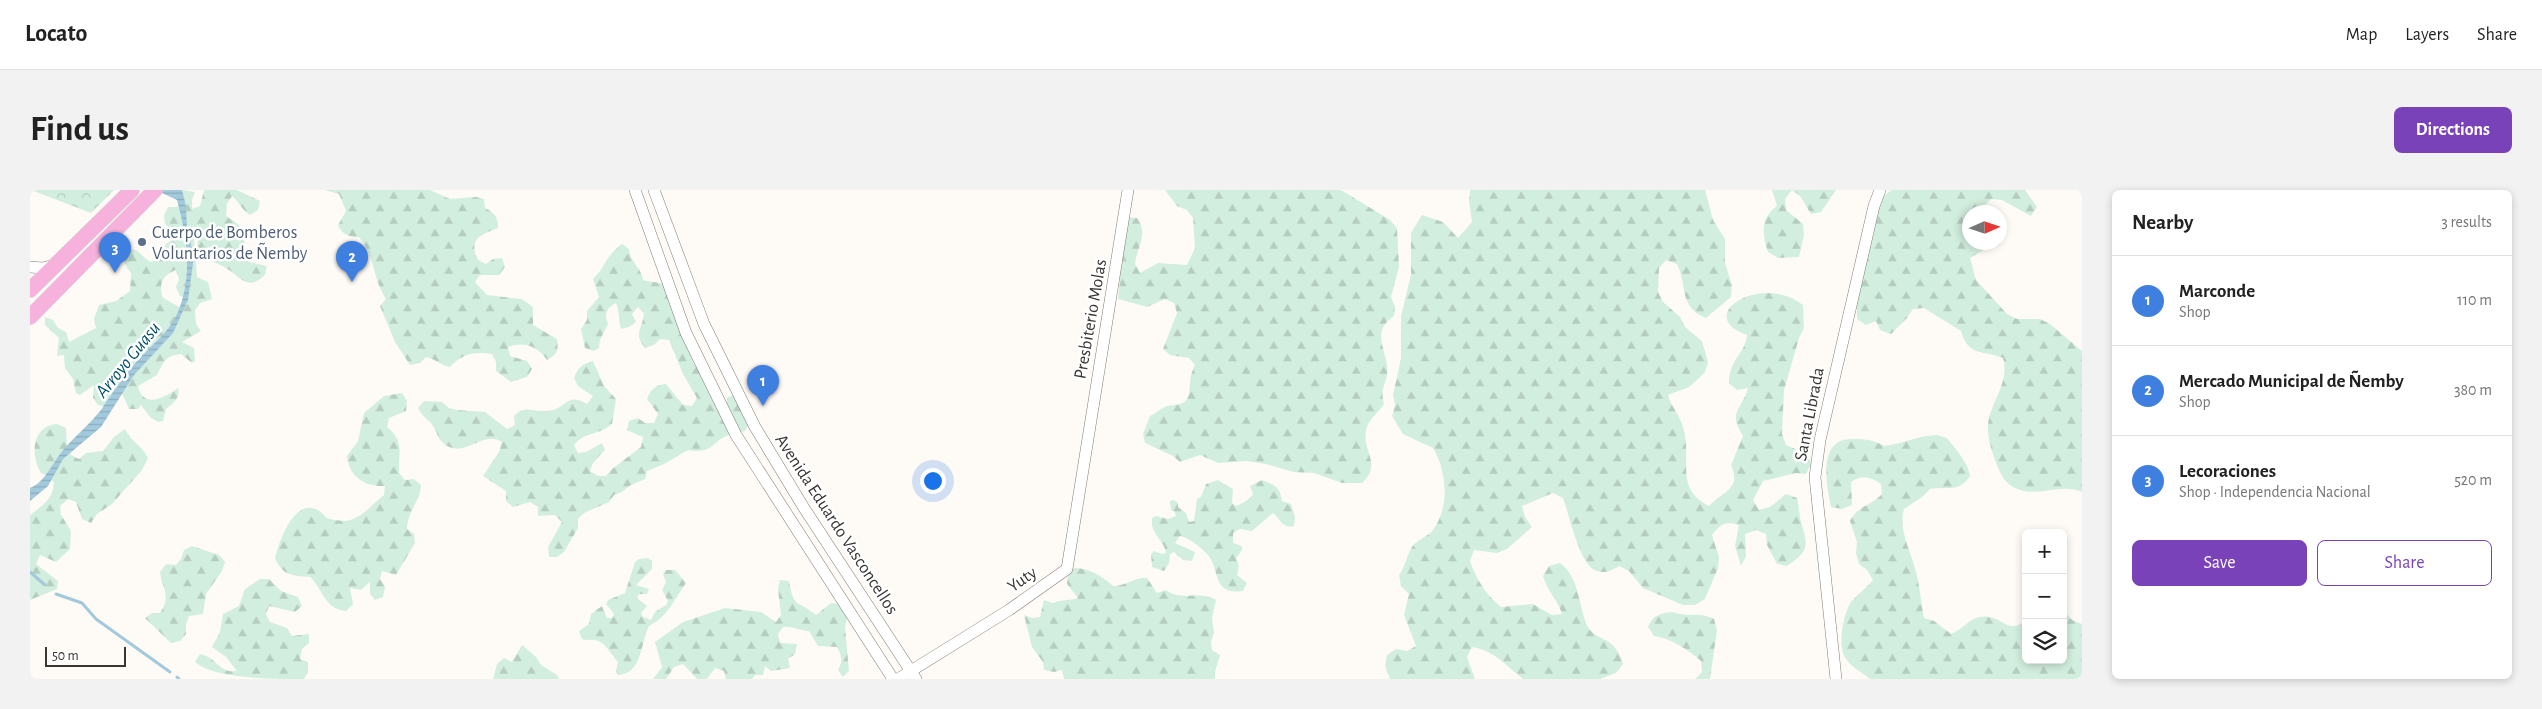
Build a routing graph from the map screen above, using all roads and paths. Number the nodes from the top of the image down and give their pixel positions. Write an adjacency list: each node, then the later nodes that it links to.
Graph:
1 (131, 190): 7 (highway)
2 (155, 190): 10 (highway)
3 (635, 190): 13 (street, Avenida Eduardo Vasconcellos)
4 (654, 190): 12 (street, Avenida Eduardo Vasconcellos)
5 (1128, 190): 11 (street, Presbiterio Molas)
6 (1880, 190): 15 (street, Santa Librada)
7 (55, 265): 8 (street); 9 (highway)
8 (30, 267)
9 (30, 290)
10 (30, 317)
11 (1085, 454): 12 (street, Yuty)
12 (914, 675): 14 (street, Yuty)
13 (893, 679)
14 (898, 679)
15 (1836, 679)

